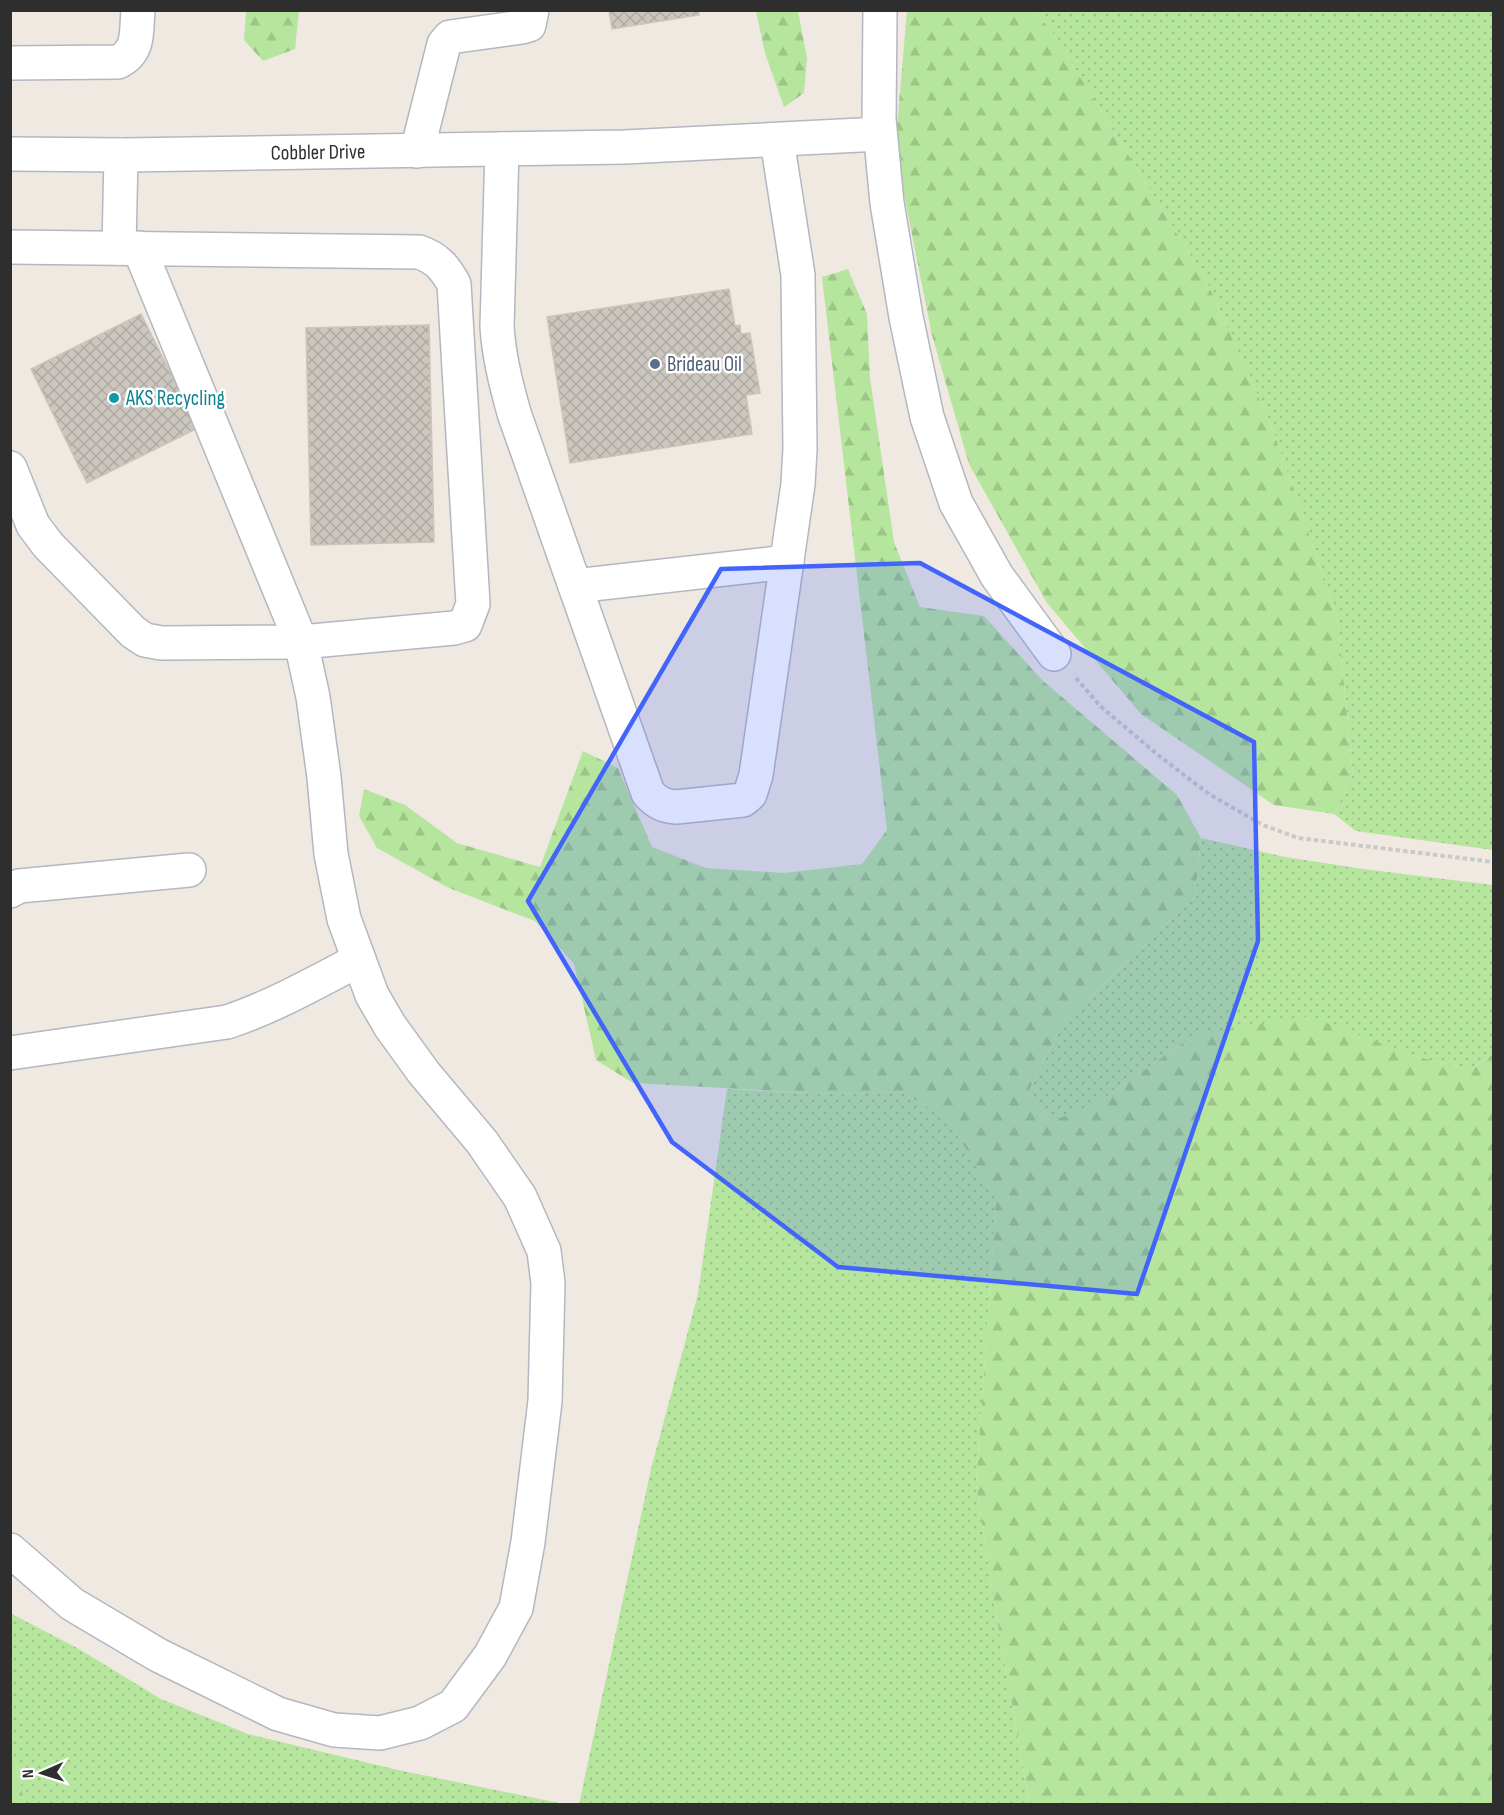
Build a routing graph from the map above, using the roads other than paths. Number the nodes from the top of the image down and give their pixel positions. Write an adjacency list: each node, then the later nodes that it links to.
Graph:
1 (138, 10): 4 (street)
2 (532, 10): 8 (street)
3 (880, 10): 5 (street)
4 (10, 63)
5 (880, 134): 6 (street, Cobbler Drive); 17 (street)
6 (777, 140): 7 (street, Cobbler Drive); 14 (street)
7 (502, 149): 8 (street, Cobbler Drive); 15 (street)
8 (417, 151): 10 (street, Cobbler Drive)
9 (10, 154): 10 (street, Cobbler Drive)
10 (121, 155): 12 (street)
11 (10, 247): 12 (street)
12 (129, 248): 16 (street); 16 (street)
13 (10, 468): 16 (street)
14 (787, 562): 15 (street); 15 (street)
15 (575, 586)
16 (301, 642): 20 (street)
17 (1054, 654)
18 (189, 870): 19 (street)
19 (10, 891)
20 (359, 960): 21 (street); 22 (street)
21 (10, 1053)
22 (10, 1550)

